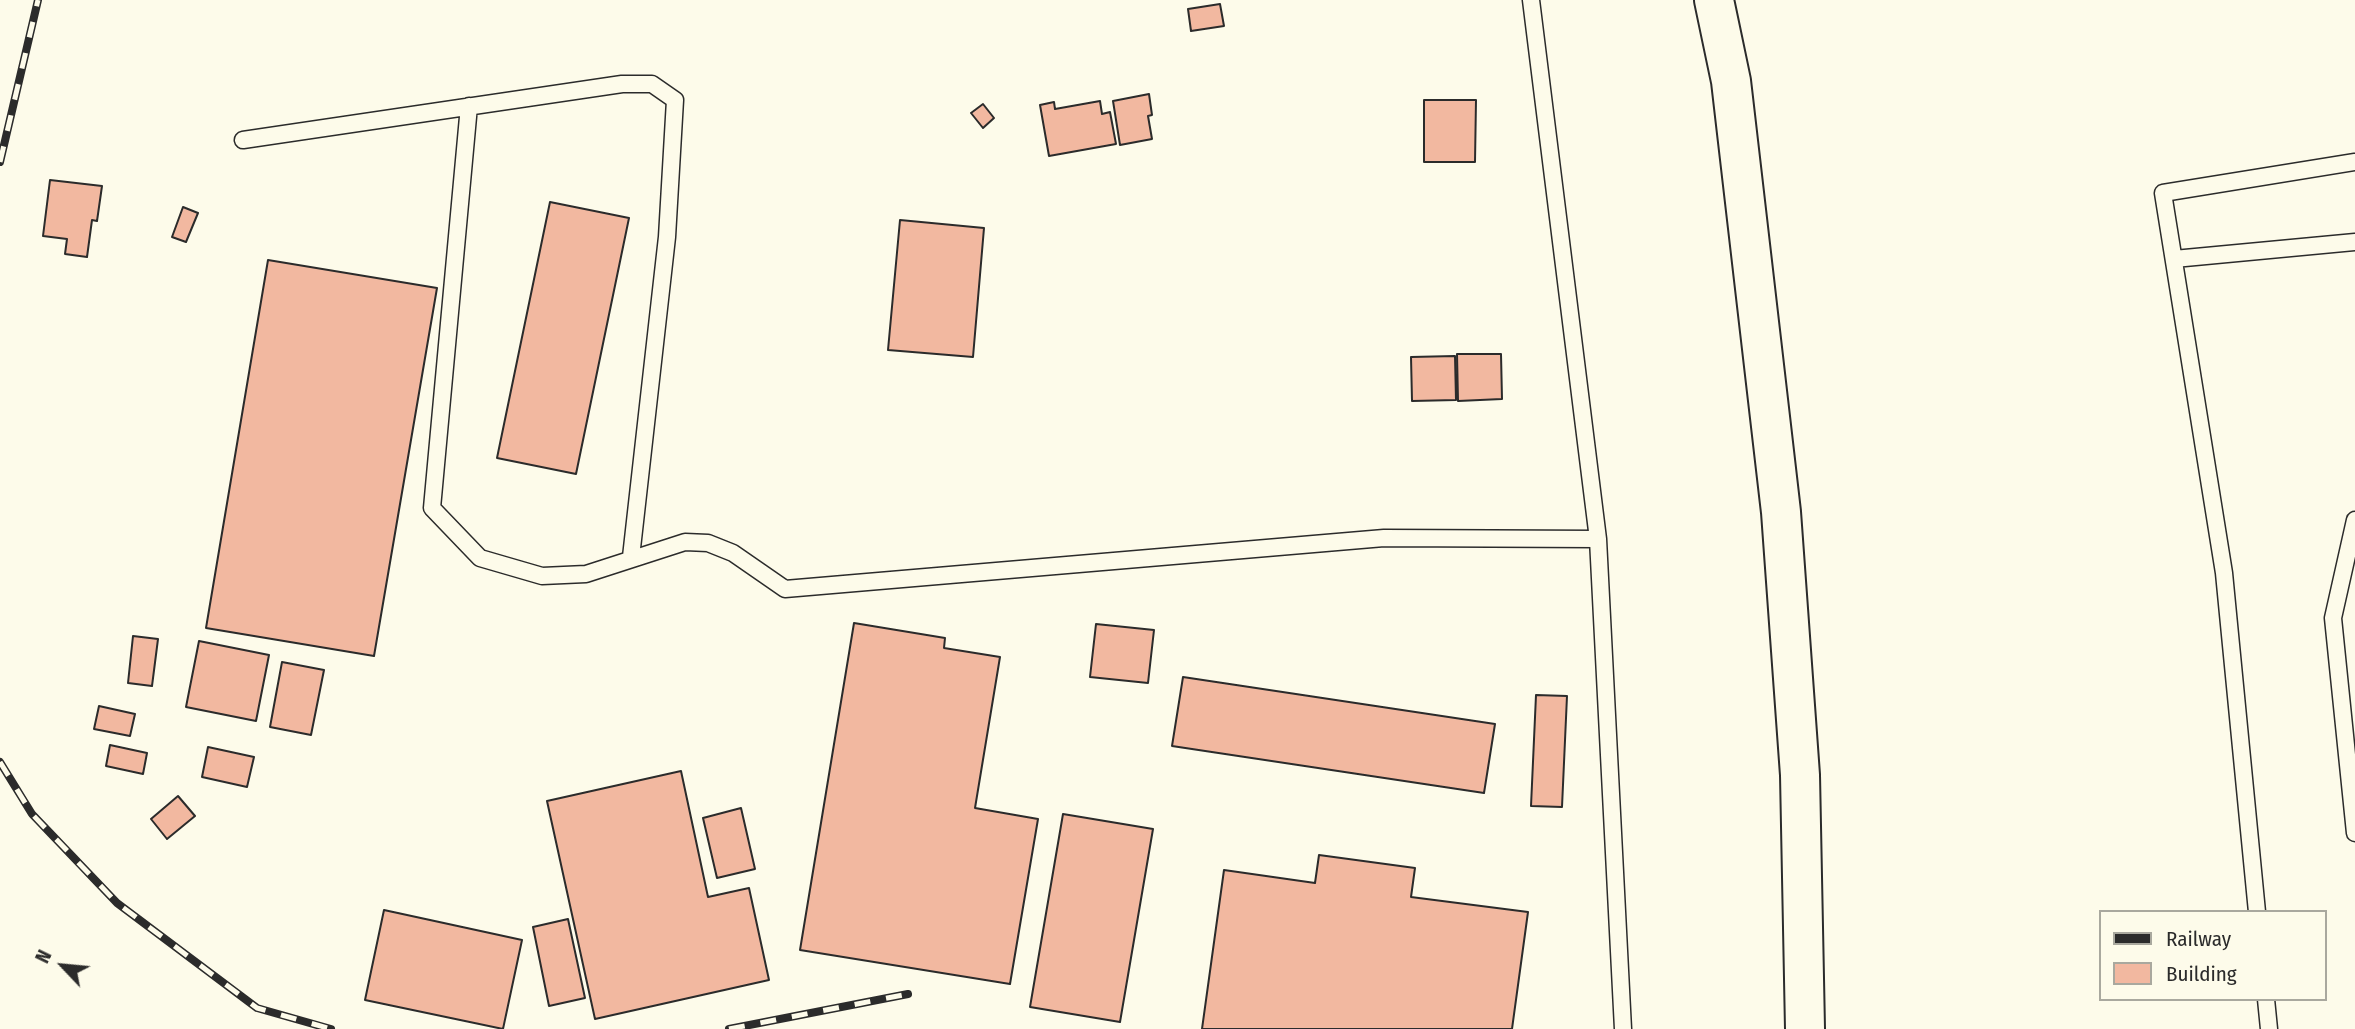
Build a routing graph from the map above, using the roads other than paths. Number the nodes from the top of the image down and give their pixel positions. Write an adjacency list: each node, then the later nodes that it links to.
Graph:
1 (1531, 0): 9 (lane)
2 (1714, 0): 15 (highway)
3 (470, 106): 4 (lane); 10 (lane); 10 (lane)
4 (243, 140)
5 (2355, 162): 7 (lane)
6 (2355, 242): 7 (lane)
7 (2174, 260): 12 (lane)
8 (2355, 520): 11 (lane)
9 (1598, 539): 10 (lane); 14 (lane)
10 (631, 557)
11 (2355, 833)
12 (2257, 910)
13 (2266, 1001): 16 (lane)
14 (1623, 1029)
15 (1805, 1029)
16 (2269, 1029)

